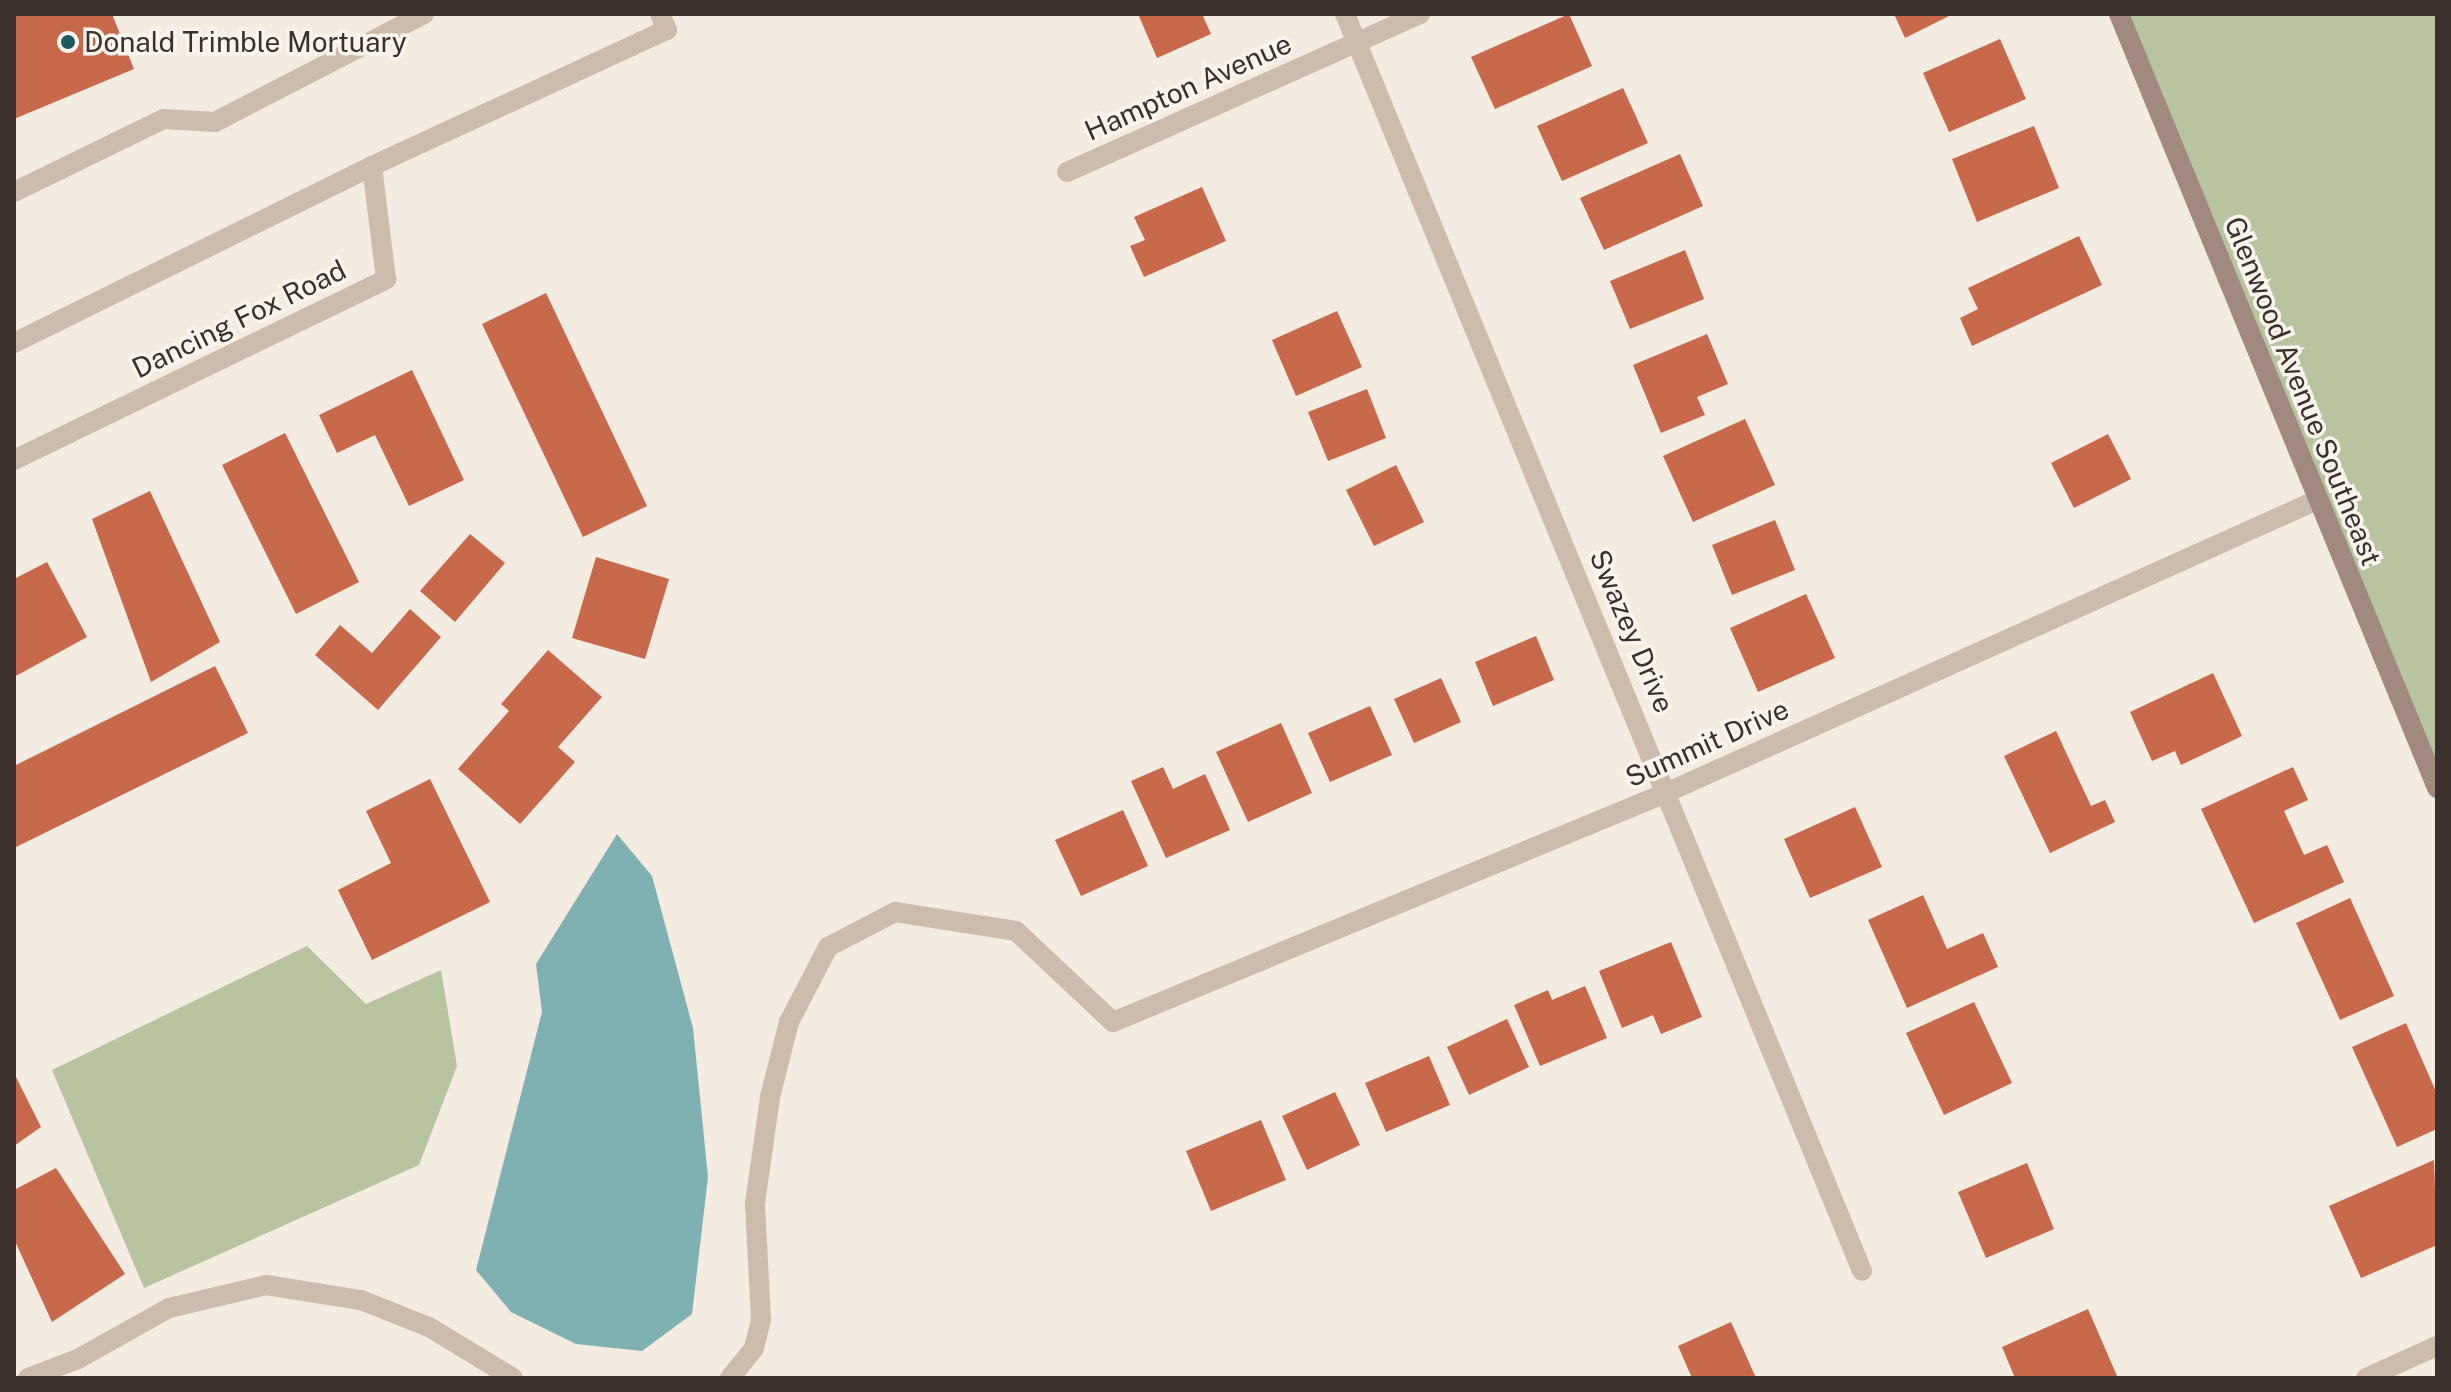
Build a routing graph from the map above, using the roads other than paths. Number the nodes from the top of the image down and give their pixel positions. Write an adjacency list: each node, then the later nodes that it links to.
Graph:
1 (424, 14): 9 (street)
2 (660, 14): 7 (street)
3 (1345, 14): 6 (street, Swazey Drive)
4 (1420, 14): 6 (street, Hampton Avenue)
5 (2119, 14): 12 (main road, Glenwood Avenue Southeast)
6 (1357, 42): 8 (street, Hampton Avenue); 14 (street, Swazey Drive)
7 (372, 166): 10 (street); 11 (street, Dancing Fox Road)
8 (1067, 172)
9 (14, 192)
10 (14, 343)
11 (14, 460)
12 (2317, 500): 13 (main road, Glenwood Avenue Southeast); 14 (street, Summit Drive)
13 (2437, 788)
14 (1668, 792): 15 (street, Swazey Drive); 19 (street, Summit Drive)
15 (1862, 1271)
16 (2437, 1346): 20 (street)
17 (28, 1378): 18 (street)
18 (513, 1378)
19 (730, 1378)
20 (2366, 1378)

